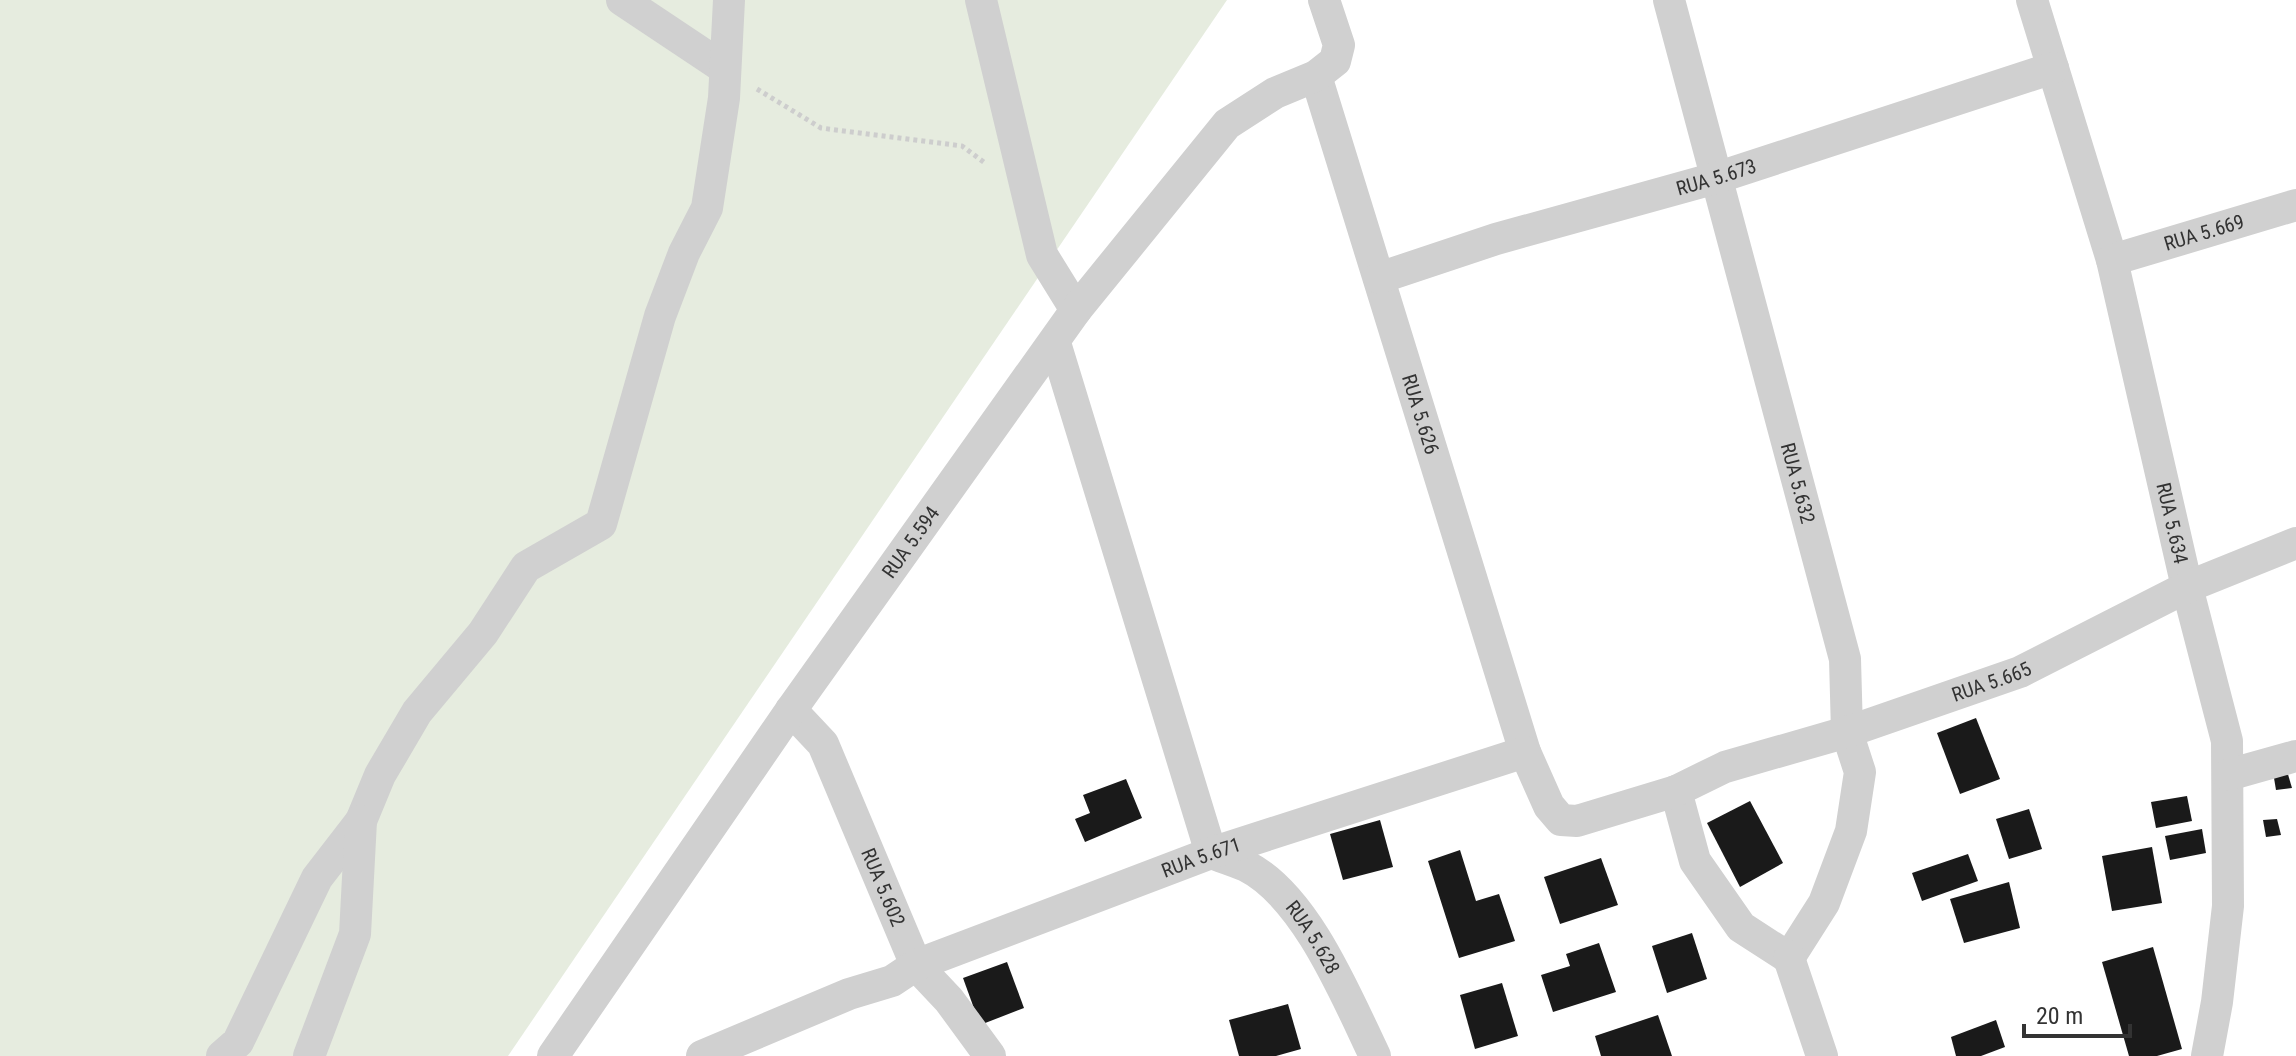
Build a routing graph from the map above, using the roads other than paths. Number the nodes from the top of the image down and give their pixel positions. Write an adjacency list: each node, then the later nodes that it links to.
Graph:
1 (622, 0): 7 (street)
2 (729, 0): 7 (street)
3 (981, 0): 14 (street)
4 (1324, 0): 9 (street)
5 (1669, 0): 10 (street, RUA 5.632)
6 (2032, 0): 8 (street, RUA 5.634)
7 (724, 68): 24 (street)
8 (2053, 68): 10 (street, RUA 5.673); 12 (street, RUA 5.634)
9 (1316, 76): 13 (street, RUA 5.626); 14 (street, RUA 5.594)
10 (1716, 178): 13 (street, RUA 5.673); 19 (street, RUA 5.632)
11 (2296, 205): 12 (street, RUA 5.669)
12 (2112, 260): 17 (street, RUA 5.634)
13 (1379, 278): 20 (street, RUA 5.626)
14 (1076, 310): 15 (street, RUA 5.594)
15 (1055, 343): 18 (street, RUA 5.594); 25 (street)
16 (2296, 543): 17 (street, RUA 5.665)
17 (2187, 587): 19 (street, RUA 5.665); 22 (street, RUA 5.634)
18 (791, 710): 27 (street, RUA 5.602); 28 (street, RUA 5.594)
19 (1847, 732): 23 (street, RUA 5.665); 26 (street, RUA 5.632)
20 (1525, 752): 23 (street); 25 (street, RUA 5.671)
21 (2296, 756): 22 (street)
22 (2228, 775): 35 (street, RUA 5.634)
23 (1676, 791): 26 (street)
24 (361, 821): 29 (street); 30 (street)
25 (1211, 853): 27 (street, RUA 5.671); 33 (street, RUA 5.628)
26 (1789, 958): 34 (street)
27 (916, 965): 31 (street, RUA 5.671); 32 (street, RUA 5.602)
28 (563, 1051)
29 (222, 1056)
30 (309, 1056)
31 (702, 1056)
32 (990, 1056)
33 (1375, 1056)
34 (1822, 1056)
35 (2207, 1056)

